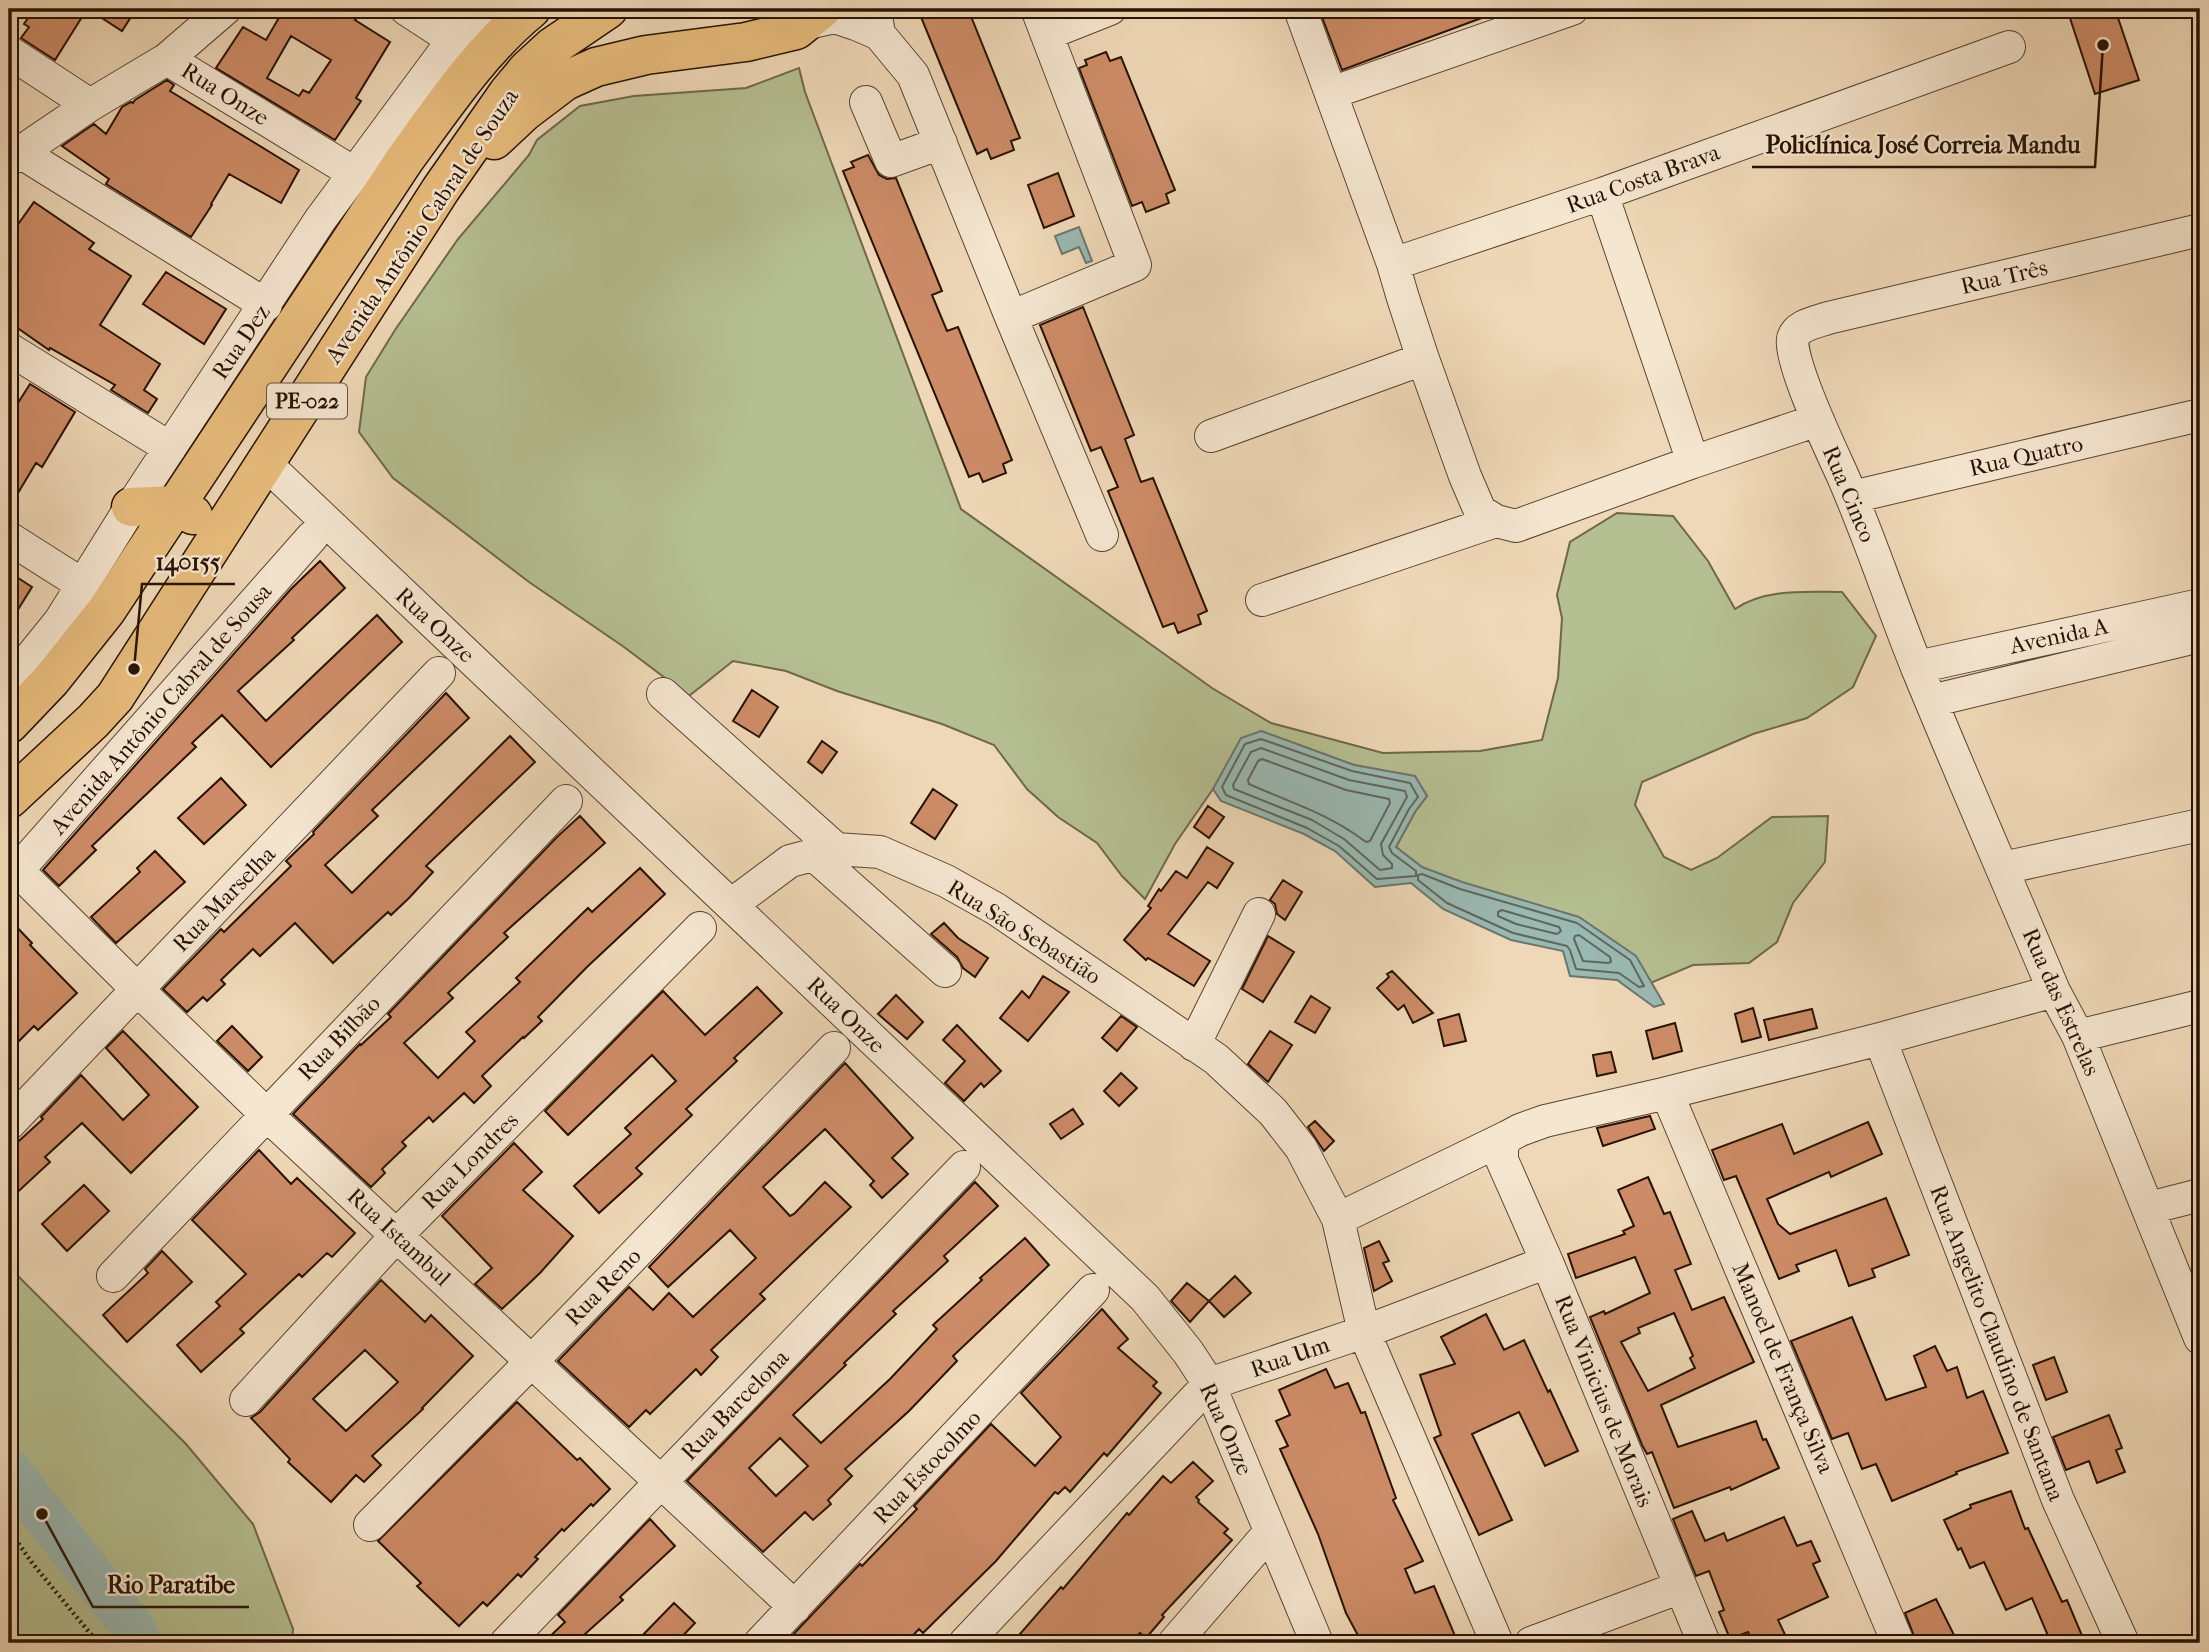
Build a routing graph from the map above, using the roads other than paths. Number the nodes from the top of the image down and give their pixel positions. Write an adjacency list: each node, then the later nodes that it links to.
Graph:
1 (225, 9): 15 (street)
2 (406, 9): 13 (street)
3 (480, 9): 13 (street, Rua Dez)
4 (531, 9): 13 (highway, Avenida Antônio Cabral de Souza / PE-022)
5 (608, 9): 22 (highway, Avenida Antônio Cabral de Souza / PE-022)
6 (1110, 9): 11 (street)
7 (1300, 9): 16 (street)
8 (1572, 9): 16 (street)
9 (813, 16): 10 (street); 22 (highway)
10 (872, 17): 19 (street)
11 (1042, 21): 29 (street)
12 (2009, 47): 23 (street, Rua Costa Brava)
13 (468, 49): 21 (street, Rua Dez); 26 (highway, Avenida Antônio Cabral de Souza / PE-022)
14 (9, 52): 18 (street)
15 (167, 59): 18 (street); 21 (street, Rua Onze)
16 (1331, 93): 27 (street)
17 (866, 102): 19 (street)
18 (90, 104): 20 (street)
19 (940, 143): 29 (street)
20 (14, 156): 28 (street)
21 (354, 173): 24 (street, Rua Dez)
22 (441, 189): 38 (highway, Avenida Antônio Cabral de Souza / PE-022)
23 (1602, 194): 27 (street, Rua Costa Brava); 37 (street)
24 (320, 220): 26 (street); 28 (street, Rua Dez)
25 (2200, 230): 30 (street, Rua Três)
26 (350, 243): 40 (highway, Avenida Antônio Cabral de Souza / PE-022)
27 (1394, 264): 32 (street)
28 (266, 305): 36 (street, Rua Dez)
29 (1011, 317): 44 (street)
30 (1808, 325): 34 (street, Rua Cinco)
31 (9, 349): 36 (street)
32 (1423, 359): 35 (street); 42 (street)
33 (2200, 415): 39 (street, Rua Quatro)
34 (1818, 421): 37 (street); 39 (street, Rua Cinco)
35 (1211, 436)
36 (170, 448): 41 (street, Rua Dez)
37 (1693, 462): 42 (street)
38 (266, 464): 43 (highway, Avenida Antônio Cabral de Souza / PE-022); 63 (street, Rua Onze)
39 (1852, 497): 51 (street, Rua Cinco)
40 (176, 505): 41 (highway); 43 (highway); 56 (highway, Avenida Antônio Cabral de Souza / PE-022)
41 (131, 507): 47 (street, Rua Dez)
42 (1496, 521): 48 (street)
43 (220, 533): 57 (highway, Avenida Antônio Cabral de Souza / PE-022)
44 (1102, 535)
45 (313, 537): 62 (street, Avenida Antônio Cabral de Sousa)
46 (9, 538): 47 (street)
47 (83, 585): 53 (street, Rua Dez)
48 (1262, 600)
49 (2200, 605): 51 (street, Avenida A)
50 (2200, 636): 55 (street, Avenida A)
51 (1917, 667): 55 (street, Rua das Estrelas)
52 (439, 673): 67 (street, Rua Marselha)
53 (9, 681)
54 (663, 694): 60 (street)
55 (1931, 701): 61 (street, Rua das Estrelas)
56 (9, 724)
57 (9, 799)
58 (566, 801): 75 (street, Rua Bilbão)
59 (2200, 825): 61 (street)
60 (825, 852): 63 (street, Rua São Sebastião); 66 (street); 72 (street, Rua São Sebastião)
61 (2003, 868): 68 (street, Rua das Estrelas)
62 (12, 871): 67 (street, Rua Istambul)
63 (731, 905): 89 (street, Rua Onze)
64 (1259, 914): 72 (street)
65 (700, 928): 82 (street, Rua Londres)
66 (945, 971)
67 (138, 990): 75 (street, Rua Istambul); 76 (street, Rua Marselha)
68 (2053, 991): 70 (street, Rua das Estrelas); 71 (street)
69 (2200, 1006): 70 (street)
70 (2078, 1036): 80 (street, Rua das Estrelas)
71 (1880, 1039): 74 (street); 105 (street, Rua Angelito Claudino de Santana)
72 (1194, 1045): 81 (street, Rua São Sebastião)
73 (834, 1048): 88 (street, Rua Reno)
74 (1667, 1093): 77 (street); 104 (street, Manoel de França Silva)
75 (266, 1114): 82 (street, Rua Istambul); 84 (street, Rua Bilbão)
76 (9, 1124)
77 (1505, 1149): 81 (street); 83 (street, Rua Vinicius de Morais)
78 (964, 1167): 91 (street, Rua Barcelona)
79 (2200, 1195): 80 (street)
80 (2149, 1208): 87 (street, Rua das Estrelas)
81 (1338, 1219): 86 (street, Rua São Sebastião)
82 (397, 1235): 88 (street, Rua Istambul); 90 (street, Rua Londres)
83 (1547, 1262): 86 (street, Rua Um); 94 (street, Rua Vinicius de Morais)
84 (113, 1276)
85 (1093, 1290): 95 (street, Rua Estocolmo)
86 (1364, 1332): 89 (street, Rua Um); 101 (street)
87 (2200, 1338)
88 (532, 1361): 91 (street, Rua Istambul); 92 (street, Rua Reno)
89 (1209, 1384): 93 (street, Rua Onze); 98 (street, Rua Um)
90 (246, 1400)
91 (661, 1482): 95 (street, Rua Istambul); 96 (street, Rua Barcelona)
92 (370, 1525)
93 (1270, 1532): 99 (street); 100 (street, Rua Onze)
94 (1681, 1587): 102 (street); 103 (street, Rua Vinicius de Morais)
95 (795, 1608): 97 (street, Rua Estocolmo)
96 (506, 1643)
97 (760, 1643)
98 (964, 1643)
99 (1174, 1643)
100 (1317, 1643)
101 (1497, 1643)
102 (1531, 1643)
103 (1704, 1643)
104 (1898, 1643)
105 (2123, 1643)

